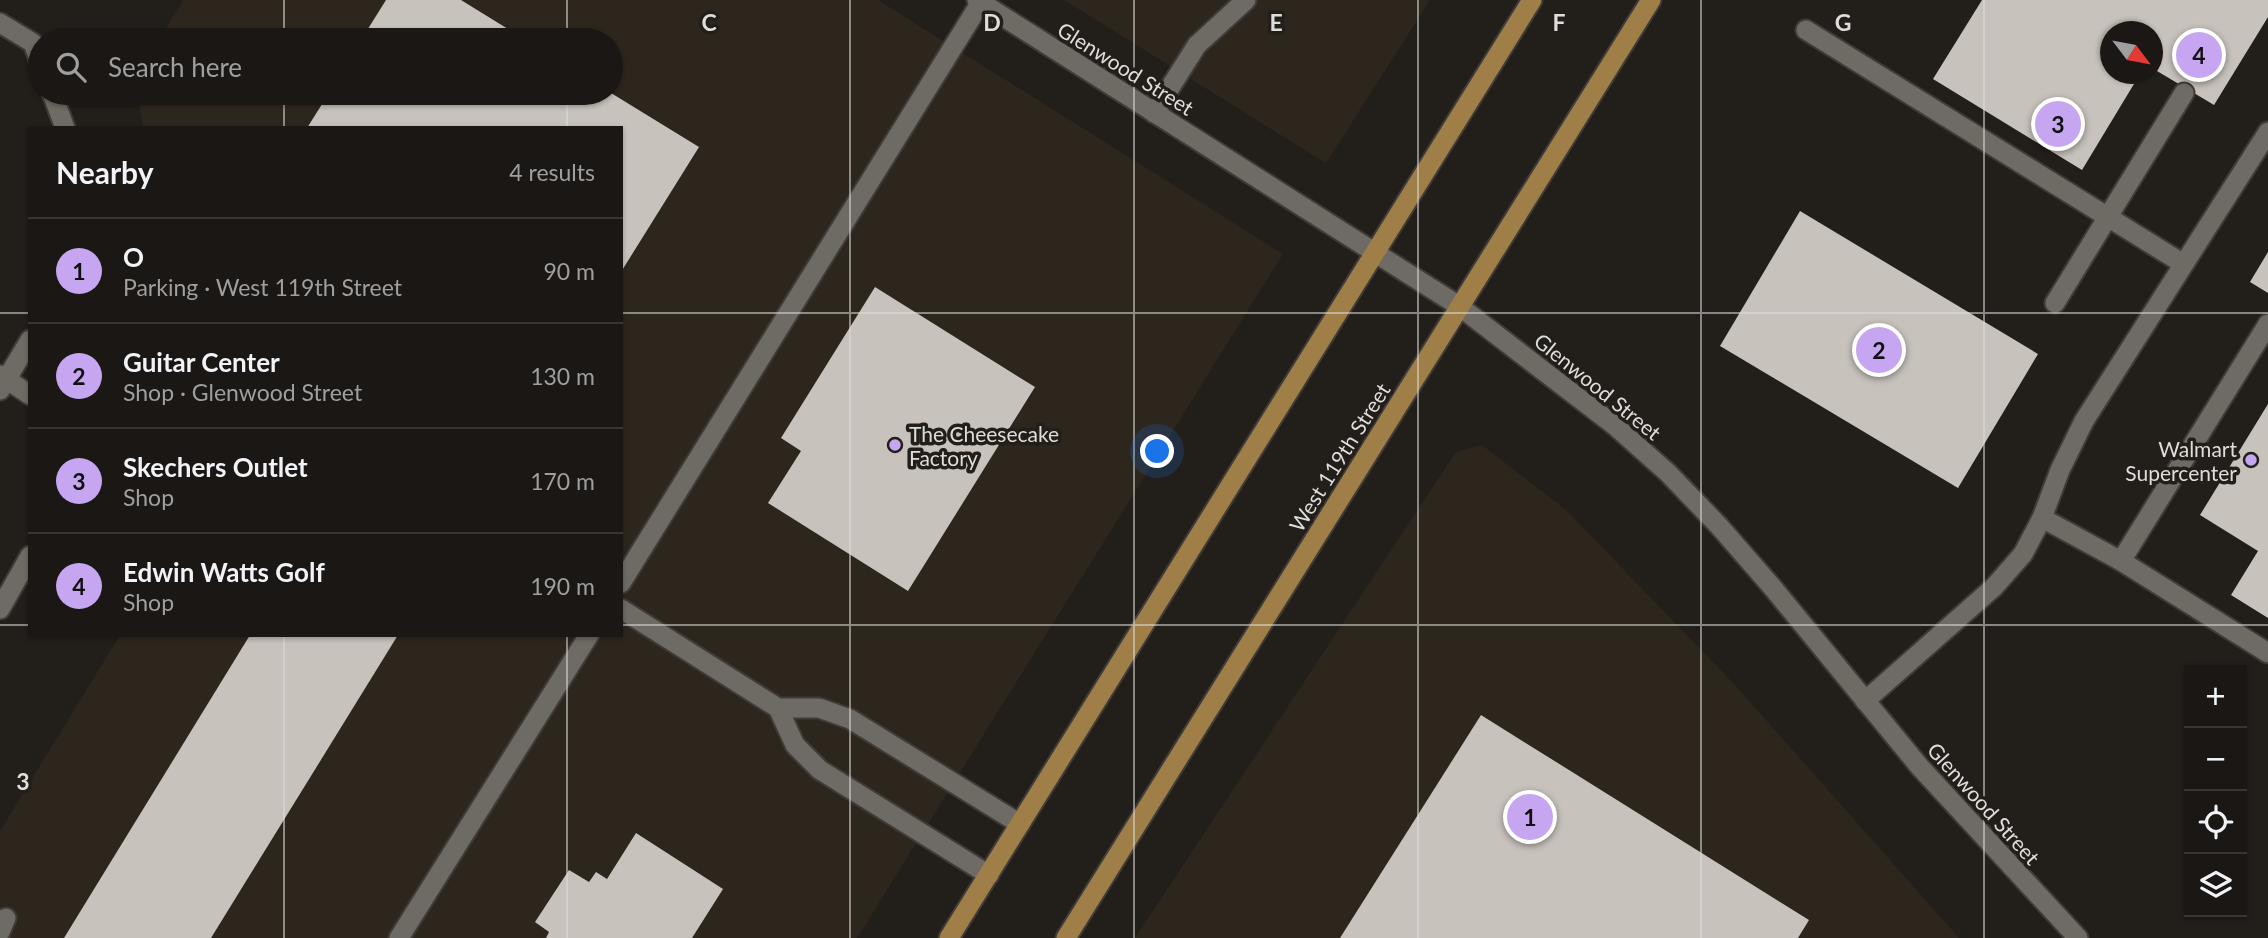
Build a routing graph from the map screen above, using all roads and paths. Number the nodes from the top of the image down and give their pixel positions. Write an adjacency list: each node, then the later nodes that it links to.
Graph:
1 (1246, 0): 10 (street)
2 (1532, 0): 14 (main road)
3 (1651, 0): 17 (main road, West 119th Street)
4 (979, 1): 10 (street, Glenwood Street); 25 (street)
5 (0, 23): 7 (street)
6 (1806, 30): 13 (street)
7 (28, 40)
8 (2185, 93): 13 (street)
9 (56, 105): 11 (street)
10 (1154, 113): 14 (street, Glenwood Street)
11 (64, 126)
12 (2268, 132): 15 (street)
13 (2108, 217): 15 (street); 16 (street)
14 (1375, 252): 17 (street, Glenwood Street); 32 (main road)
15 (2182, 263): 22 (street)
16 (2055, 303)
17 (1459, 306): 30 (street, Glenwood Street); 36 (main road, West 119th Street)
18 (2268, 324): 24 (street)
19 (28, 343): 20 (street)
20 (2, 382): 21 (street)
21 (28, 394)
22 (2042, 518): 24 (street); 30 (street)
23 (28, 560): 26 (street)
24 (2121, 561): 29 (street)
25 (623, 580)
26 (0, 609)
27 (623, 610): 31 (street)
28 (588, 637): 34 (street)
29 (2268, 653)
30 (1865, 701): 37 (street, Glenwood Street)
31 (778, 708): 32 (street); 33 (street)
32 (1020, 824): 33 (main road)
33 (989, 875): 35 (main road)
34 (399, 938)
35 (949, 938)
36 (1066, 938)
37 (2078, 938)

